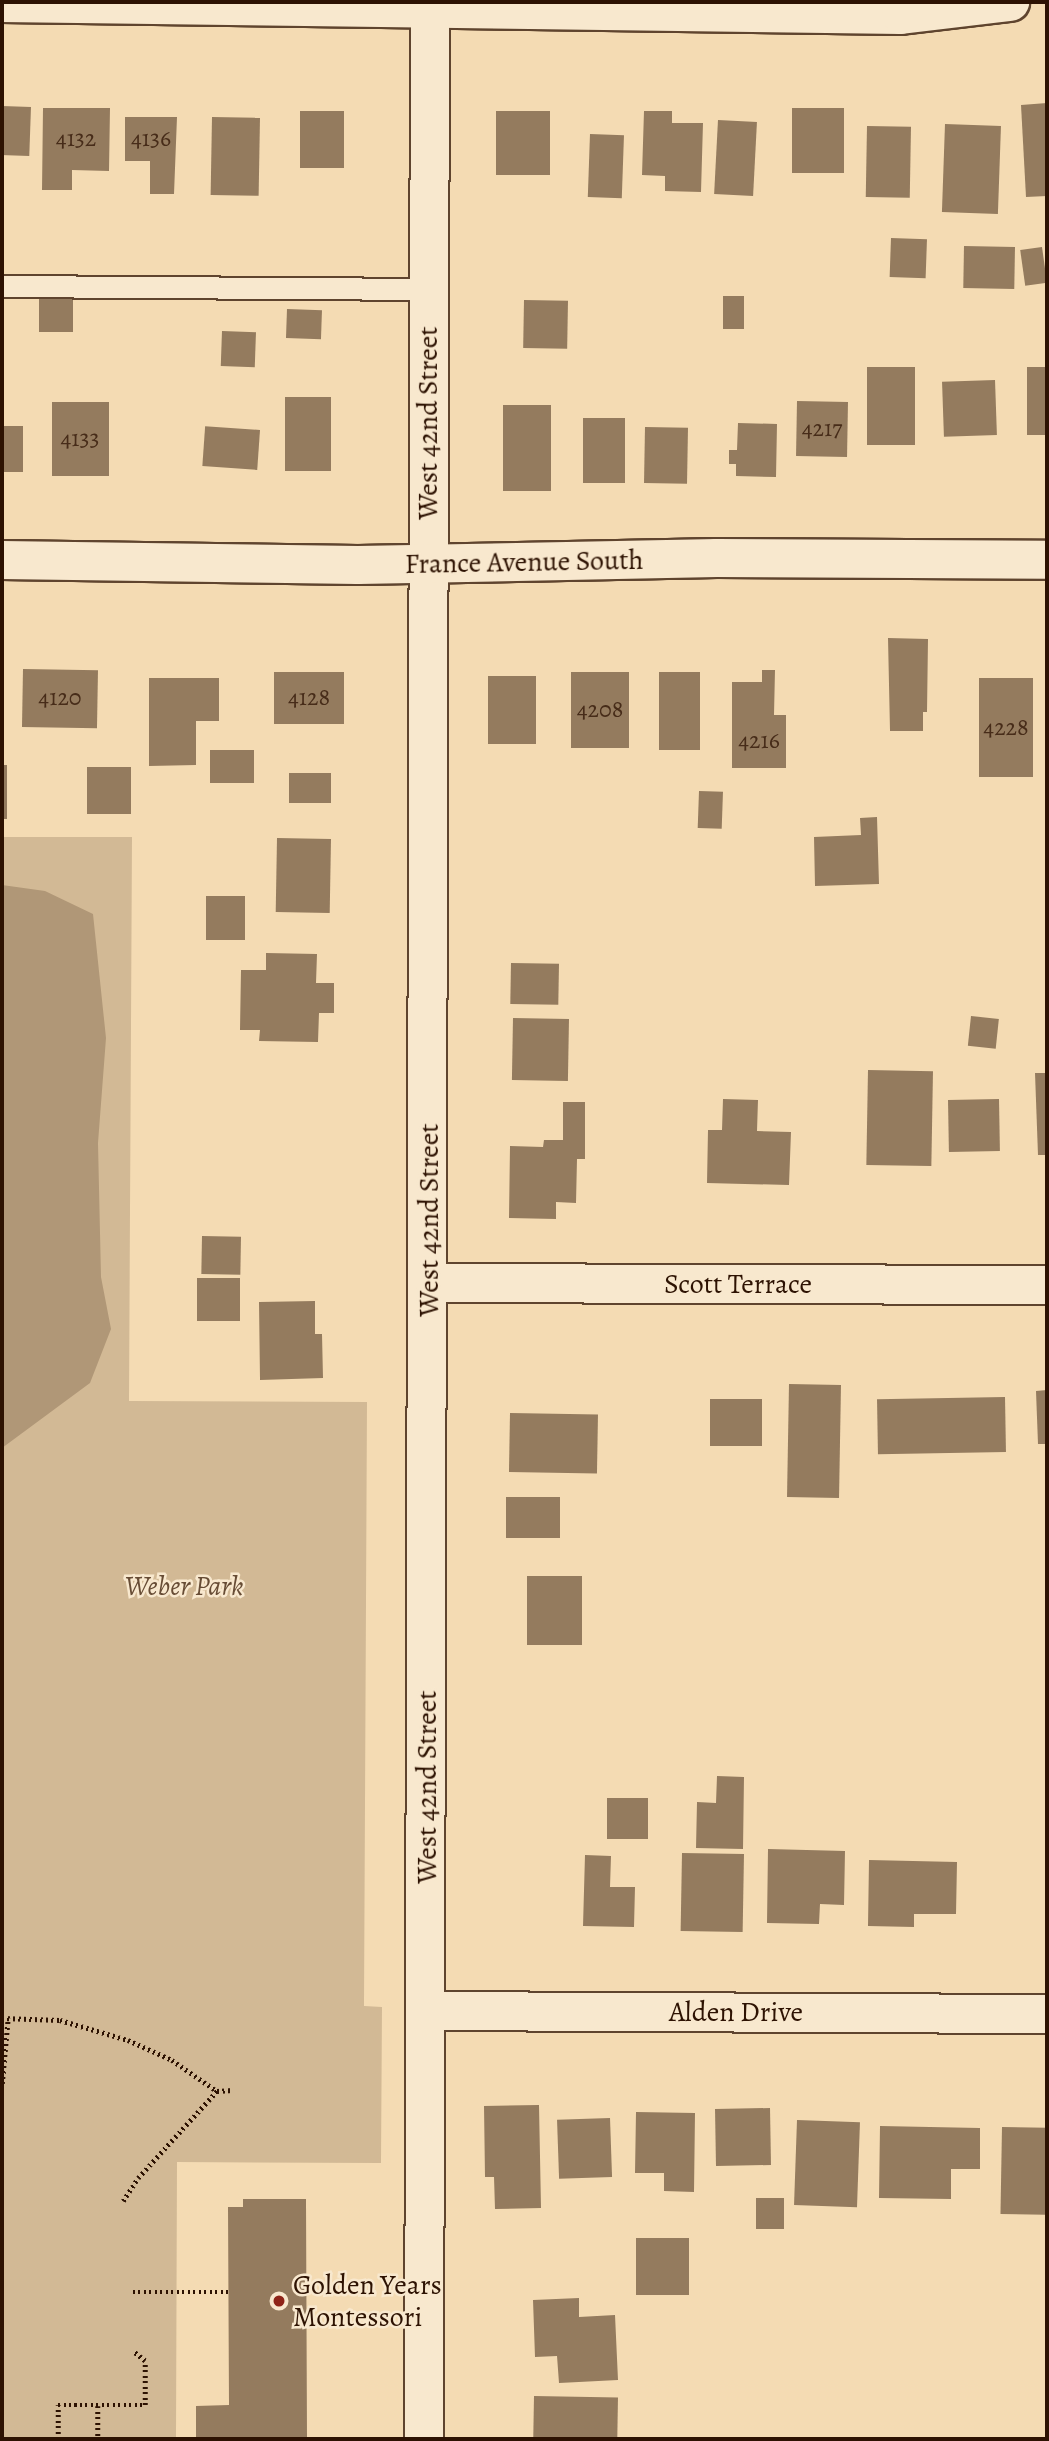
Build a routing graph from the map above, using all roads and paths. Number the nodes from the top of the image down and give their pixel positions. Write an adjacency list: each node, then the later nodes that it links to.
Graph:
1 (1010, 2): 3 (street)
2 (2, 3): 3 (street)
3 (430, 5): 5 (street, West 42nd Street)
4 (2, 286): 5 (lane)
5 (427, 289): 8 (street, West 42nd Street)
6 (2, 560): 8 (street, France Avenue South)
7 (1047, 560): 8 (street, France Avenue South)
8 (428, 564): 9 (street, West 42nd Street)
9 (430, 1283): 10 (street, Scott Terrace); 11 (street, West 42nd Street)
10 (1047, 1285)
11 (425, 2011): 12 (street, Alden Drive); 25 (street, West 42nd Street)
12 (1047, 2014)
13 (2, 2018): 14 (path)
14 (8, 2018): 15 (path); 17 (path)
15 (2, 2084)
16 (233, 2090): 17 (path)
17 (217, 2091): 18 (path)
18 (123, 2201)
19 (133, 2292): 20 (path)
20 (228, 2292)
21 (134, 2352): 22 (path)
22 (98, 2406): 23 (path); 24 (path)
23 (58, 2439)
24 (98, 2439)
25 (424, 2439)

